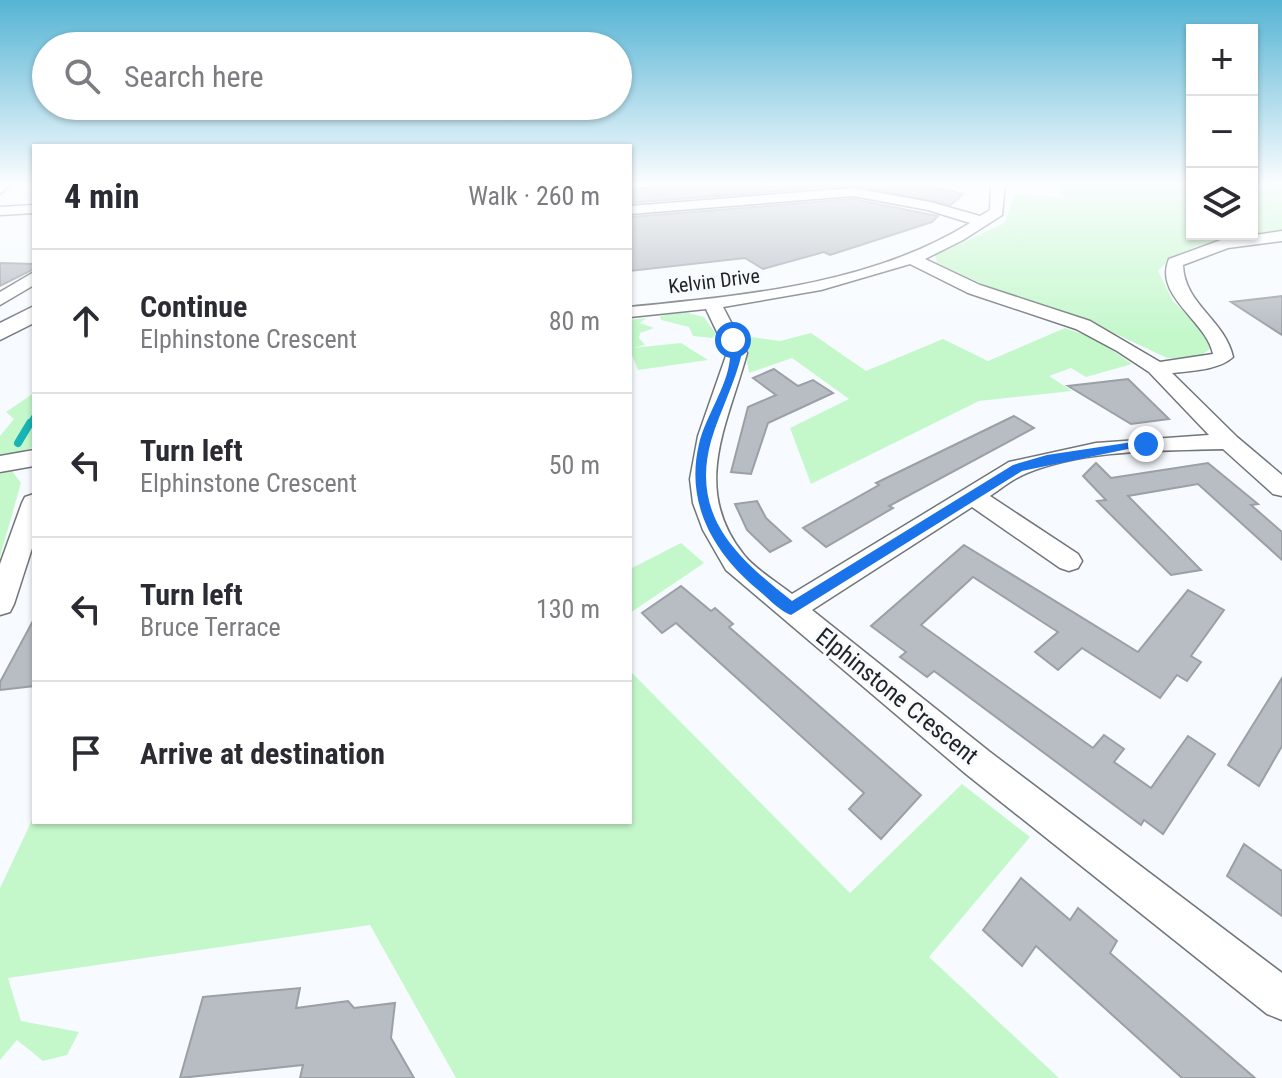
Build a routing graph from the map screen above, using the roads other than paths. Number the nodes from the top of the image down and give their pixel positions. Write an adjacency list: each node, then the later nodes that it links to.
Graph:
1 (965, 233): 3 (street, Kelvin Drive)
2 (1282, 236): 10 (street)
3 (910, 258): 6 (street, Kelvin Drive); 10 (street)
4 (32, 278): 5 (street)
5 (0, 300)
6 (712, 304): 7 (street, Kelvin Drive); 20 (street, Elphinstone Crescent)
7 (632, 312)
8 (32, 314): 9 (street)
9 (0, 333)
10 (1156, 368): 11 (street)
11 (1229, 442): 14 (street); 15 (street)
12 (32, 458): 13 (street)
13 (0, 464)
14 (1282, 488)
15 (973, 496): 18 (street); 20 (street)
16 (32, 519): 17 (street)
17 (29, 542): 19 (street)
18 (1069, 561)
19 (2, 599)
20 (791, 609): 21 (street, Elphinstone Crescent)
21 (1282, 999)

